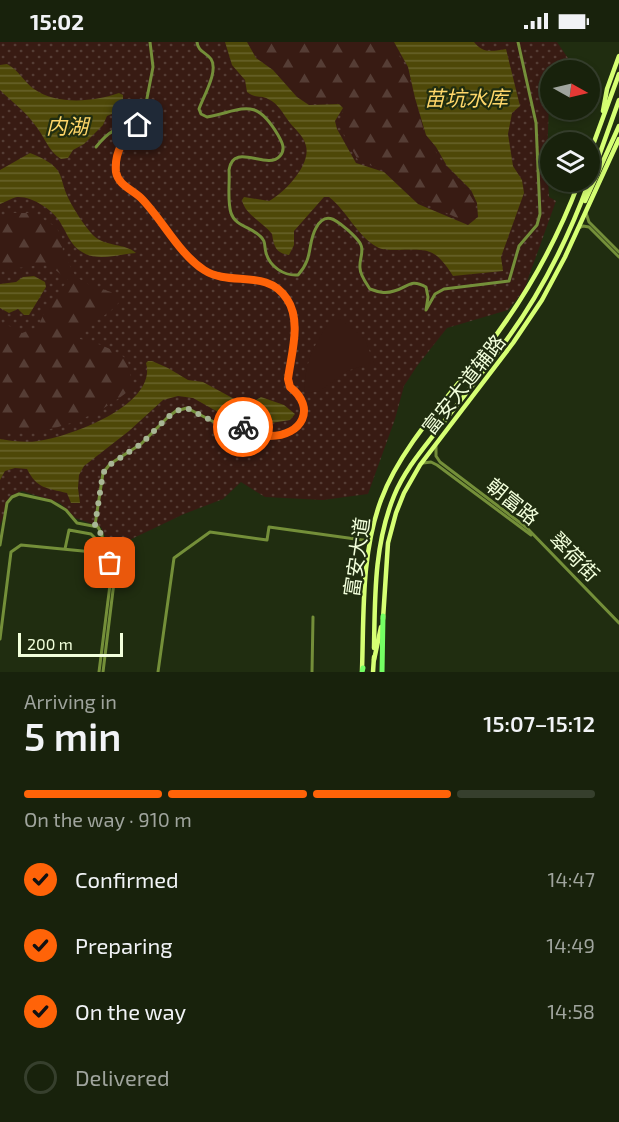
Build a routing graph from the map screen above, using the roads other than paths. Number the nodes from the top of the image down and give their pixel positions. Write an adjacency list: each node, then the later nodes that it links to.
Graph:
1 (150, 42): 9 (street)
2 (197, 42): 3 (street)
3 (518, 42)
4 (619, 56): 7 (main road)
5 (619, 74): 7 (main road)
6 (618, 102): 13 (main road, 富安大道)
7 (600, 124): 10 (main road)
8 (619, 126): 18 (main road)
9 (136, 128): 12 (street); 25 (street)
10 (597, 132)
11 (619, 139): 16 (main road, 富安大道辅路)
12 (96, 147)
13 (600, 151)
14 (575, 192): 27 (main road, 富安大道)
15 (585, 192): 18 (main road, 富安大道)
16 (586, 213): 17 (main road, 富安大道辅路); 19 (street)
17 (579, 228): 20 (street); 21 (main road, 富安大道辅路)
18 (570, 233): 22 (main road, 富安大道)
19 (619, 252)
20 (619, 257)
21 (460, 413): 22 (main road); 23 (main road, 富安大道辅路)
22 (429, 440): 34 (main road, 富安大道)
23 (437, 443): 24 (main road, 富安大道辅路); 26 (street, 朝富路)
24 (420, 465): 26 (street, 朝富路); 30 (main road, 富安大道辅路)
25 (95, 525): 28 (street); 36 (street)
26 (535, 537): 32 (street, 翠荷街)
27 (370, 541): 35 (main road, 富安大道); 37 (street)
28 (0, 545)
29 (65, 549): 29 (street); 33 (street)
30 (383, 616): 34 (main road, 富安大道辅路); 40 (main road)
31 (314, 617): 38 (street)
32 (619, 622)
33 (0, 639)
34 (374, 660): 39 (main road, 富安大道)
35 (362, 671)
36 (101, 672)
37 (158, 672)
38 (312, 672)
39 (373, 672)
40 (382, 672)

